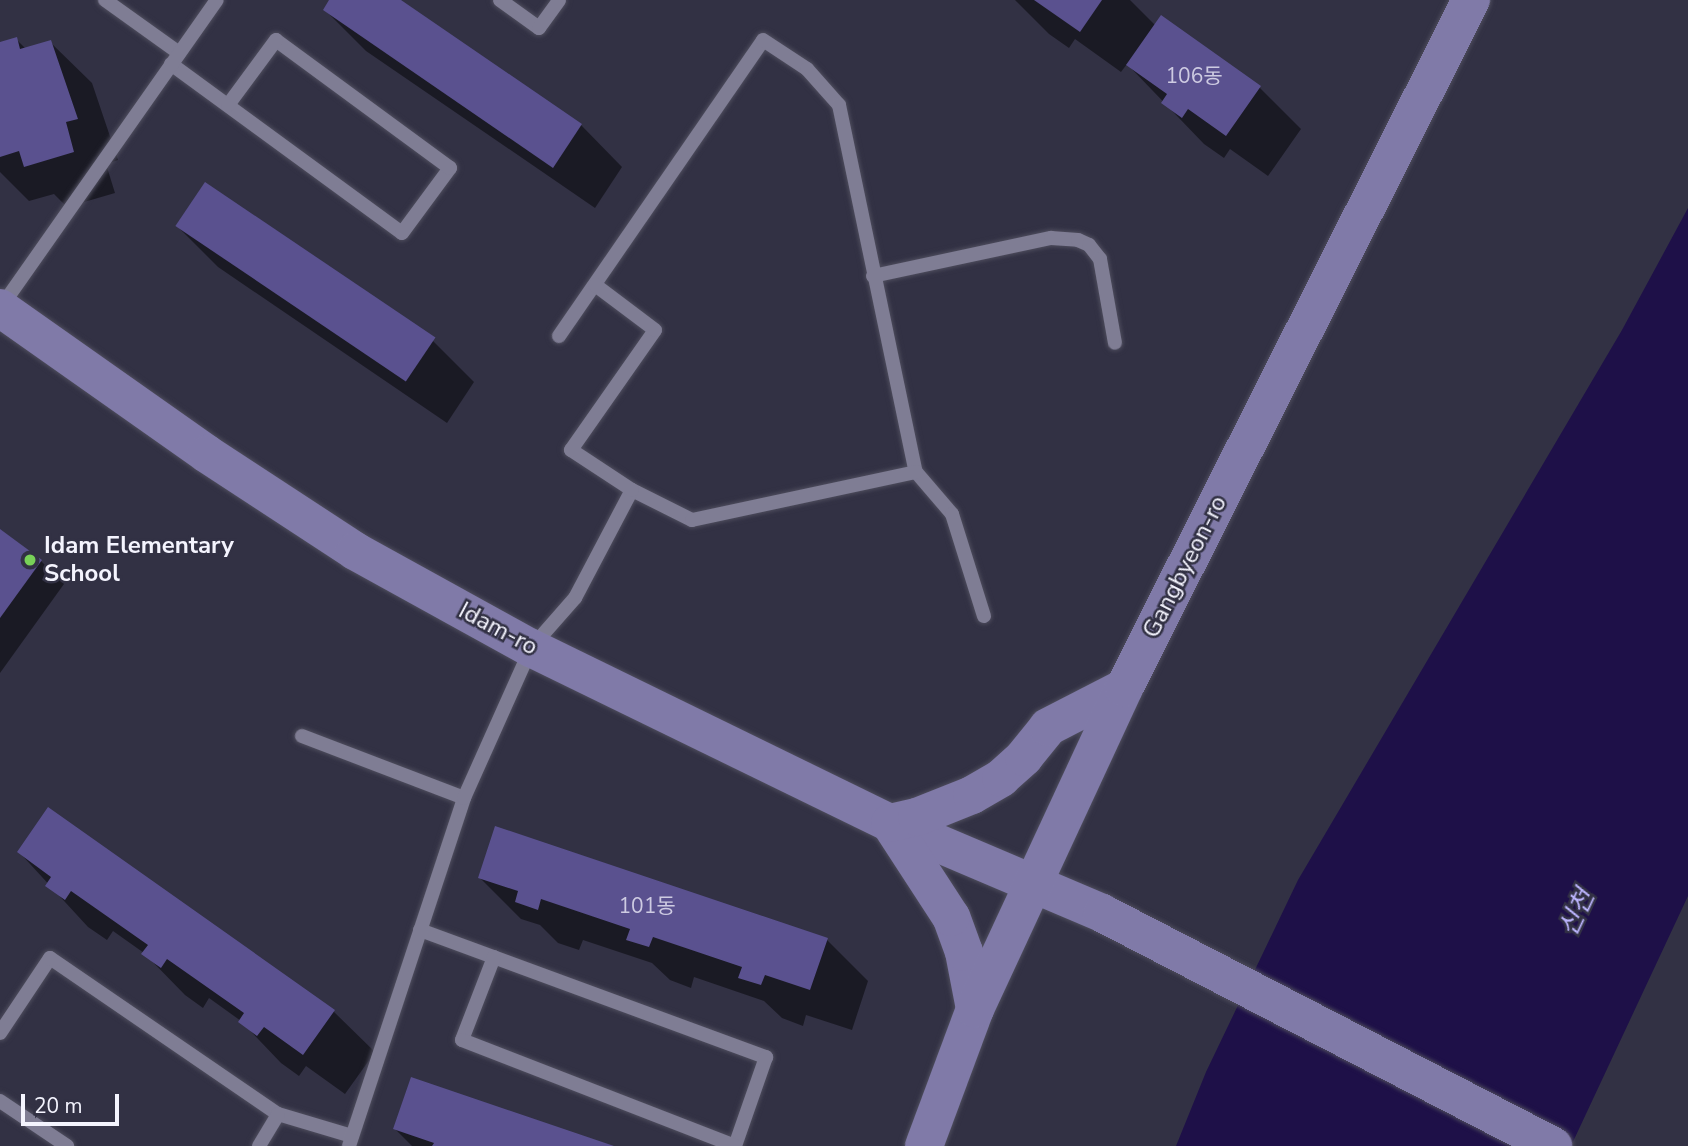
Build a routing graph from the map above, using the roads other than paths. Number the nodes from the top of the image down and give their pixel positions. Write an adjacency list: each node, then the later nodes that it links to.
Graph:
1 (105, 0): 6 (lane)
2 (216, 0): 6 (lane)
3 (500, 0): 4 (lane)
4 (559, 0)
5 (1471, 0): 17 (main road, Gangbyeon-ro)
6 (175, 59): 7 (lane); 10 (lane)
7 (228, 105): 7 (lane)
8 (873, 276): 9 (lane); 12 (lane); 13 (lane)
9 (594, 285): 11 (lane); 14 (lane)
10 (0, 308): 16 (main road, Idam-ro)
11 (559, 336)
12 (1115, 343)
13 (916, 472): 14 (lane); 15 (lane)
14 (632, 491): 16 (lane)
15 (984, 616)
16 (531, 648): 19 (lane); 20 (main road, Idam-ro)
17 (1124, 688): 20 (main road); 21 (main road, Gangbyeon-ro)
18 (302, 736): 19 (lane)
19 (464, 798): 22 (lane)
20 (890, 823): 21 (main road, Idam-ro); 24 (main road)
21 (1034, 884): 24 (main road, Gangbyeon-ro); 33 (main road, Idam-ro)
22 (420, 930): 23 (lane); 28 (lane)
23 (494, 957): 31 (lane); 31 (lane)
24 (975, 1009): 32 (main road, Gangbyeon-ro)
25 (0, 1033): 27 (lane)
26 (0, 1101): 29 (lane)
27 (278, 1114): 28 (lane); 30 (lane)
28 (350, 1141)
29 (67, 1146)
30 (258, 1146)
31 (735, 1146)
32 (924, 1146)
33 (1553, 1146)

